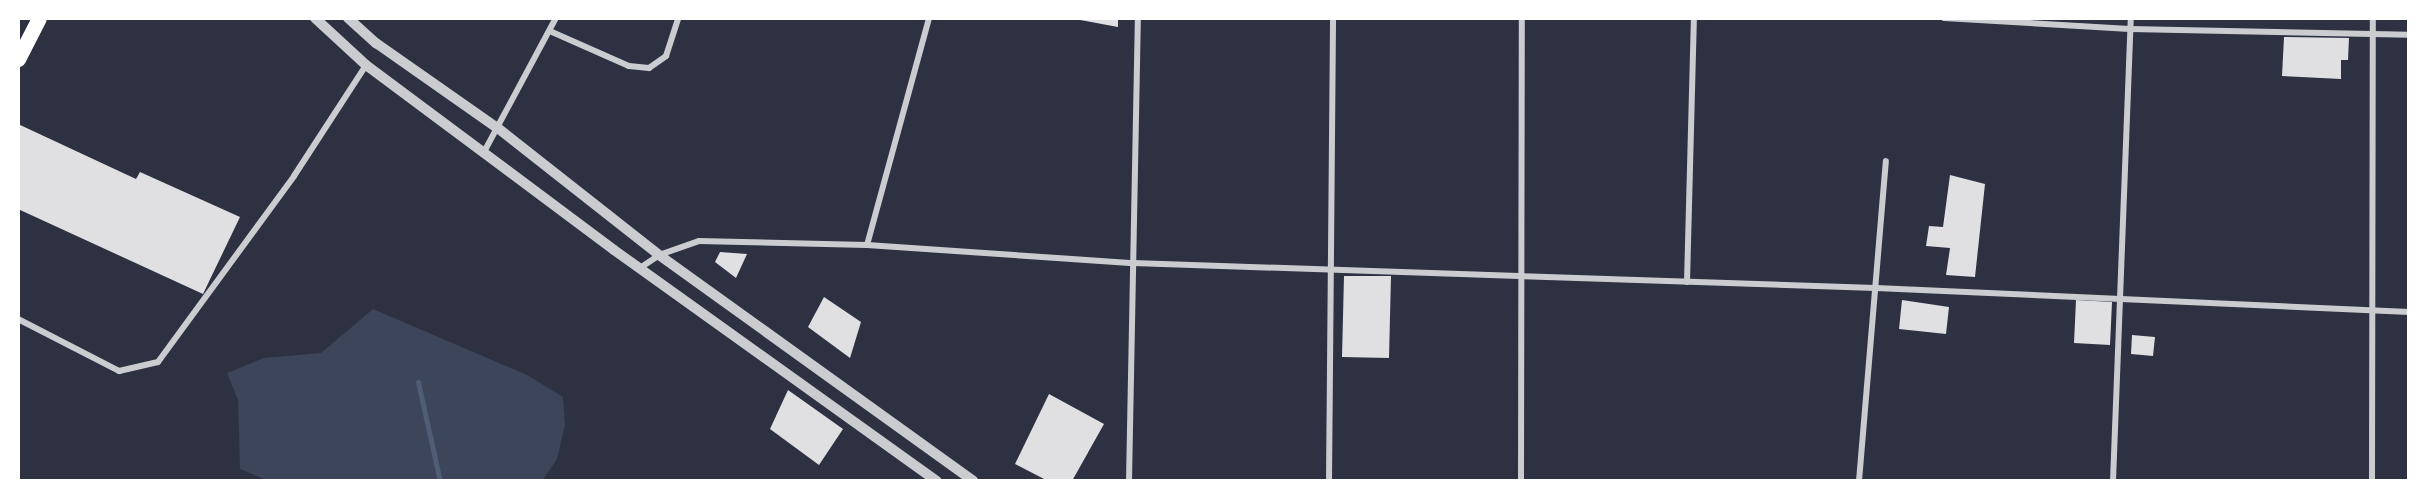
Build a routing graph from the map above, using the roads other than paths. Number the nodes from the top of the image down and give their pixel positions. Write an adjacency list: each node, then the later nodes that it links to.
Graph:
1 (39, 18): 18 (main road)
2 (348, 18): 20 (street)
3 (556, 18): 15 (street)
4 (678, 18): 15 (street)
5 (929, 18): 23 (street)
6 (1138, 18): 25 (street)
7 (1333, 18): 27 (street)
8 (1522, 18): 28 (street)
9 (1694, 18): 29 (street)
10 (1944, 18): 14 (street)
11 (2131, 18): 14 (street)
12 (2373, 18): 16 (street)
13 (322, 20): 19 (street)
14 (2130, 29): 16 (street); 31 (street)
15 (552, 32): 20 (street)
16 (2373, 34): 17 (street); 32 (street)
17 (2409, 35)
18 (18, 59)
19 (366, 65): 21 (street); 34 (street)
20 (499, 129): 21 (street); 24 (street)
21 (484, 152): 26 (street)
22 (1886, 161): 30 (street)
23 (867, 245): 24 (street); 25 (street)
24 (659, 255): 26 (street); 36 (street)
25 (1133, 263): 27 (street); 37 (street)
26 (640, 268): 35 (street)
27 (1333, 271): 28 (street); 38 (street)
28 (1521, 276): 29 (street); 39 (street)
29 (1687, 282): 30 (street)
30 (1876, 288): 31 (street); 40 (street)
31 (2120, 298): 32 (street); 41 (street)
32 (2370, 310): 33 (street); 42 (street)
33 (2409, 312)
34 (18, 319)
35 (937, 481)
36 (973, 481)
37 (1129, 481)
38 (1329, 481)
39 (1521, 481)
40 (1858, 481)
41 (2113, 481)
42 (2372, 481)

